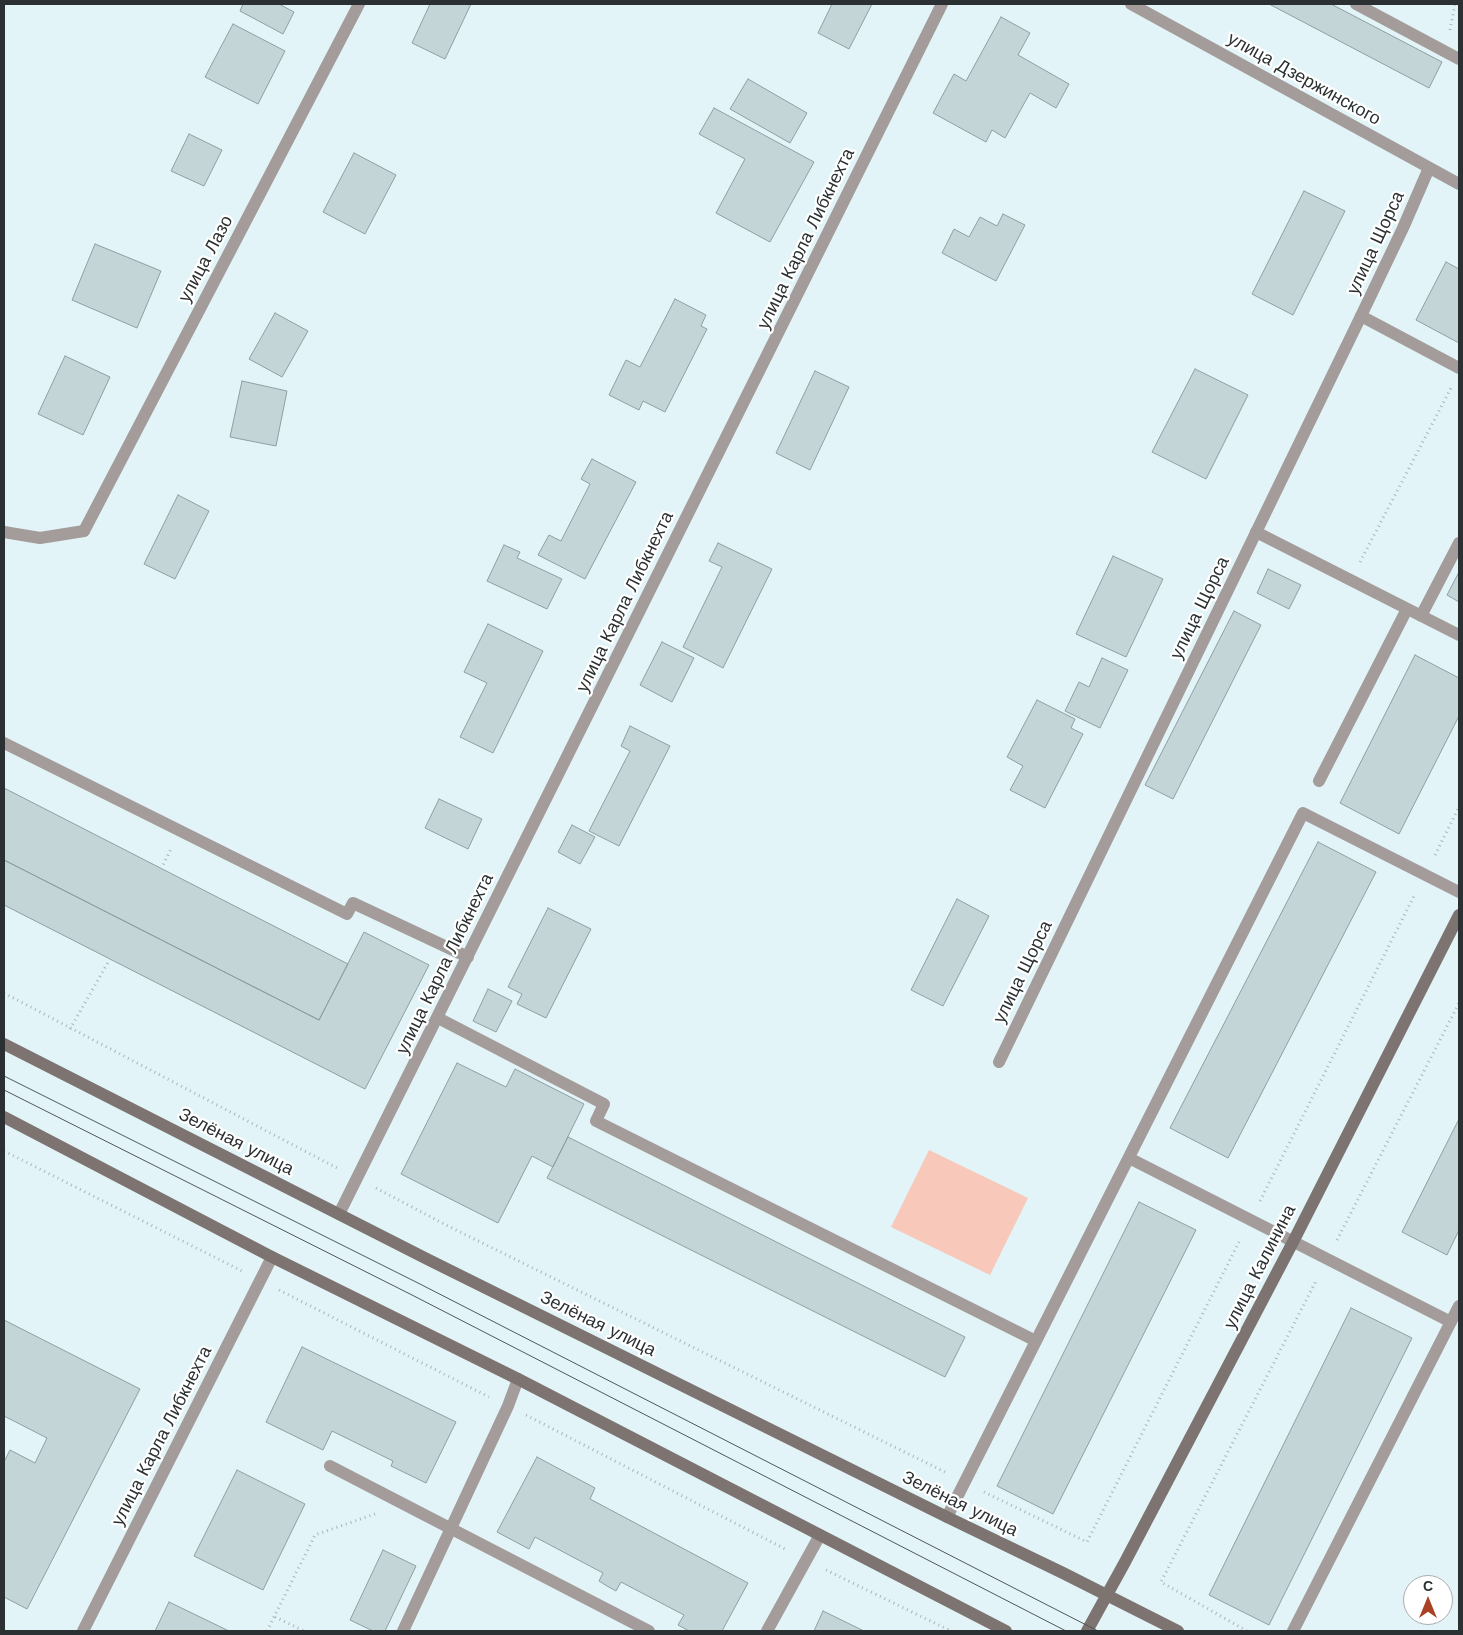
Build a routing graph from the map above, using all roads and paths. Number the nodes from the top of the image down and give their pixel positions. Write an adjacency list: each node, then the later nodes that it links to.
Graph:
1 (359, 4): 11 (street, улица Лазо)
2 (942, 4): 24 (street, улица Карла Либкнехта)
3 (1131, 4): 6 (street, улица Дзержинского)
4 (1356, 4): 5 (street)
5 (1459, 58)
6 (1430, 168): 7 (street, улица Дзержинского); 8 (street, улица Щорса)
7 (1459, 184)
8 (1361, 316): 9 (street); 12 (street, улица Щорса)
9 (1459, 368)
10 (1455, 380): 14 (path)
11 (4, 532)
12 (1256, 532): 14 (street); 31 (street, улица Щорса)
13 (1459, 543): 16 (street)
14 (1351, 580): 15 (street)
15 (1407, 609): 16 (street); 19 (street)
16 (1421, 616): 17 (street)
17 (1459, 635)
18 (4, 743): 24 (street)
19 (1319, 781)
20 (1459, 806): 21 (path)
21 (1425, 875): 22 (street); 34 (street); 37 (path)
22 (1459, 892)
23 (1459, 915): 38 (street, улица Калинина)
24 (468, 957): 28 (street, улица Карла Либкнехта)
25 (110, 959): 29 (path)
26 (4, 993): 29 (path)
27 (1459, 1003): 40 (path)
28 (438, 1018): 35 (street, улица Карла Либкнехта); 44 (street)
29 (70, 1029): 35 (path)
30 (4, 1044): 36 (street, Зелёная улица)
31 (1000, 1062)
32 (4, 1117): 39 (street)
33 (4, 1152): 41 (path)
34 (1128, 1158): 37 (street); 44 (street)
35 (358, 1179): 36 (street, улица Карла Либкнехта); 48 (path)
36 (339, 1214): 50 (street, Зелёная улица)
37 (1250, 1220): 38 (street); 48 (path)
38 (1293, 1242): 40 (street); 54 (street, улица Калинина)
39 (272, 1257): 41 (street, улица Карла Либкнехта); 45 (street)
40 (1327, 1259): 43 (street); 66 (path)
41 (260, 1281): 46 (path); 56 (street, улица Карла Либкнехта)
42 (1459, 1306): 43 (street)
43 (1451, 1322): 67 (street)
44 (1036, 1341): 48 (street)
45 (518, 1379): 46 (street); 52 (street)
46 (508, 1406): 51 (street); 53 (path)
47 (330, 1466): 49 (street)
48 (964, 1482): 50 (street)
49 (404, 1504): 51 (street); 55 (path)
50 (948, 1517): 54 (street, Зелёная улица)
51 (451, 1528): 59 (street); 60 (street)
52 (820, 1535): 53 (street); 63 (street)
53 (806, 1559): 61 (street); 62 (path)
54 (1107, 1595): 64 (street, улица Калинина); 65 (street, Зелёная улица)
55 (275, 1616): 57 (path); 58 (path)
56 (82, 1631)
57 (268, 1631)
58 (304, 1631)
59 (403, 1631)
60 (649, 1631)
61 (768, 1631)
62 (951, 1631)
63 (1006, 1631)
64 (1087, 1631)
65 (1178, 1631)
66 (1247, 1631)
67 (1293, 1631)

